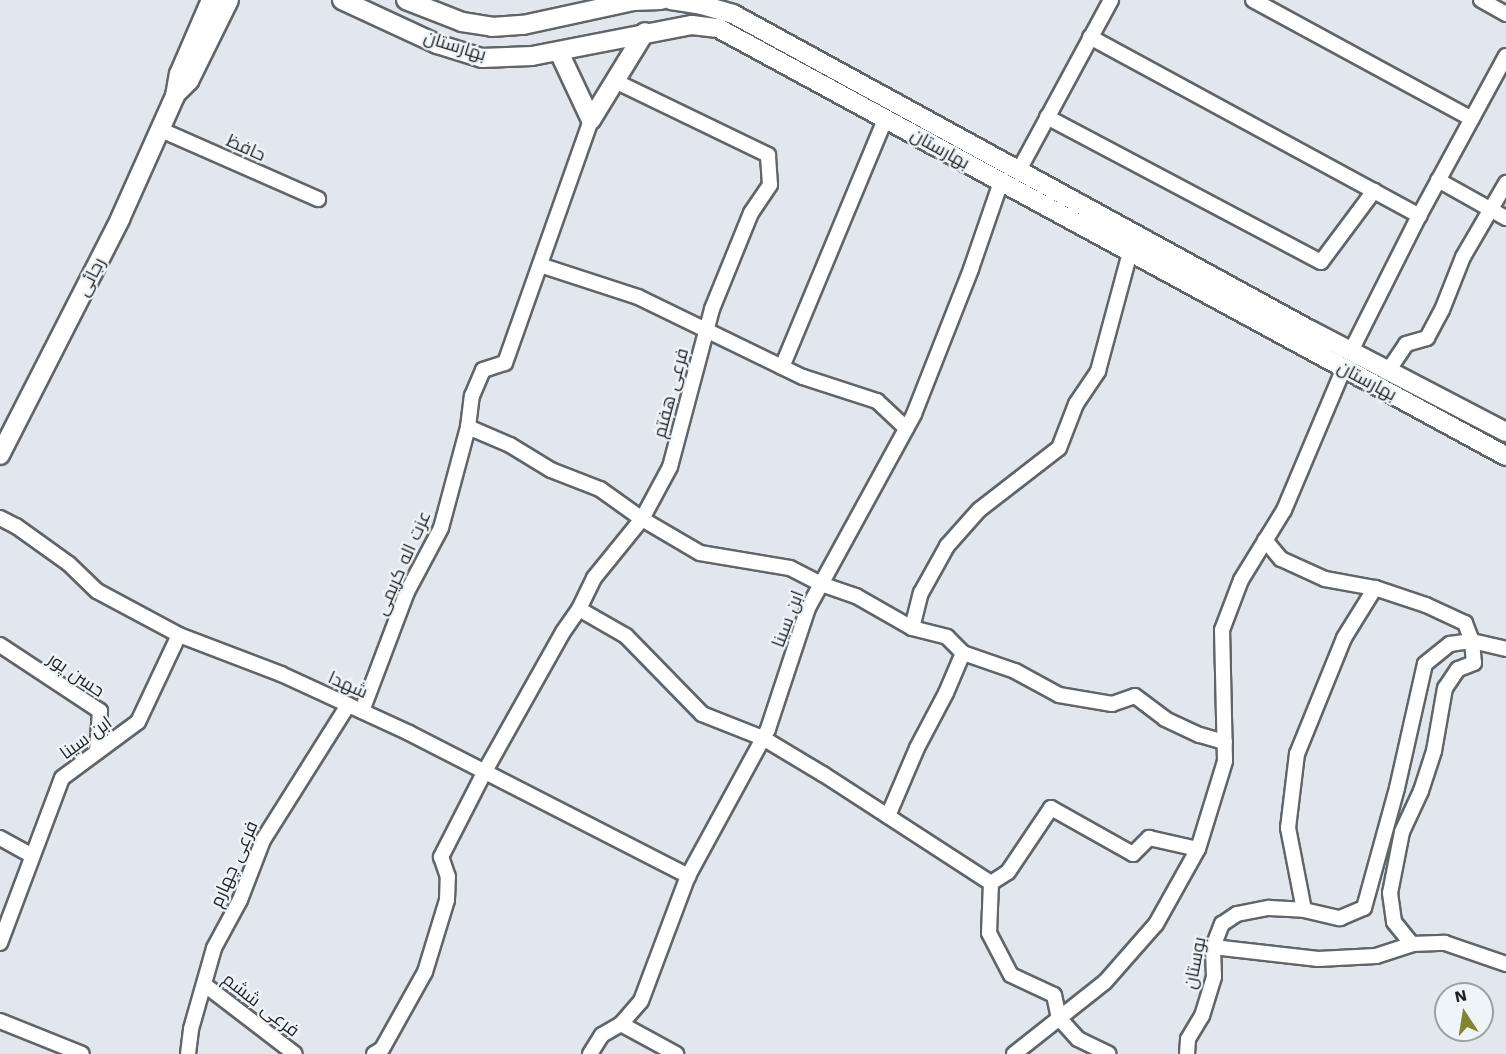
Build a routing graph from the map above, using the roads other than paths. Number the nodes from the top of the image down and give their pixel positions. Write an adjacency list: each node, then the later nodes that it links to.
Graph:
1 (211, 0): 16 (street, رجائی)
2 (229, 0): 16 (street, رجائی)
3 (342, 0): 13 (street, بهارستان)
4 (406, 0): 5 (street, بهارستان)
5 (661, 0)
6 (671, 0): 22 (street, بهارستان)
7 (1111, 0): 12 (street)
8 (1253, 0): 19 (street)
9 (1481, 0): 10 (street)
10 (1506, 14)
11 (645, 32): 13 (street, بهارستان); 15 (street); 18 (street, بهارستان)
12 (1090, 37): 17 (street); 26 (street)
13 (559, 52): 20 (street)
14 (1506, 56): 19 (street)
15 (615, 81): 20 (street); 33 (street, فرعی هفتم)
16 (175, 96): 21 (street, رجائی)
17 (1047, 117): 22 (street); 26 (street)
18 (885, 119): 24 (street, بهارستان); 35 (street)
19 (1472, 119): 23 (street)
20 (591, 120): 32 (street)
21 (159, 129): 27 (street, حافظ); 42 (street, رجائی)
22 (1018, 172): 34 (street, بهارستان)
23 (1438, 180): 28 (street); 29 (street)
24 (1001, 182): 31 (street, بهارستان); 40 (street, ابن سینا)
25 (1506, 183): 28 (street)
26 (1374, 191): 29 (street)
27 (318, 199)
28 (1490, 209): 30 (street); 36 (street)
29 (1419, 216): 34 (street)
30 (1506, 218)
31 (1130, 252): 34 (street, بهارستان); 50 (street)
32 (540, 265): 33 (street); 39 (street, عزت اله کریمی)
33 (707, 329): 35 (street); 45 (street, فرعی هفتم)
34 (1348, 360): 36 (street, بهارستان); 38 (street, بهارستان); 46 (street)
35 (783, 367): 40 (street)
36 (1388, 371): 37 (street, بهارستان)
37 (1449, 403): 38 (street); 41 (street, بهارستان)
38 (1437, 418): 43 (street, بهارستان)
39 (468, 427): 45 (street); 56 (street, عزت اله کریمی)
40 (906, 428): 47 (street, ابن سینا)
41 (1506, 432)
42 (0, 455)
43 (1506, 456)
44 (0, 518): 51 (street, شهدا)
45 (642, 519): 47 (street); 49 (street, فرعی هفتم)
46 (1265, 540): 48 (street); 58 (street)
47 (821, 584): 50 (street); 57 (street, ابن سینا)
48 (1376, 588): 52 (street); 67 (street)
49 (579, 609): 57 (street); 60 (street, فرعی هفتم)
50 (912, 628): 55 (street)
51 (179, 635): 56 (street, شهدا); 59 (street, ابن سینا)
52 (1473, 641): 54 (street); 67 (street, بوستان); 69 (street)
53 (0, 645): 59 (street, حسن پور)
54 (1506, 649)
55 (963, 653): 58 (street); 61 (street)
56 (355, 708): 60 (street, شهدا); 72 (street, فرعی چهارم)
57 (763, 738): 61 (street); 65 (street, ابن سینا)
58 (1225, 742): 63 (street)
59 (97, 752): 64 (street, ابن سینا)
60 (485, 771): 65 (street, شهدا); 79 (street)
61 (888, 816): 66 (street)
62 (0, 838): 64 (street)
63 (1198, 849): 66 (street); 73 (street)
64 (32, 856): 68 (street, ابن سینا)
65 (688, 876): 75 (street, ابن سینا)
66 (991, 883): 73 (street)
67 (1304, 910): 70 (street, بوستان)
68 (0, 943)
69 (1412, 944): 70 (street); 71 (street)
70 (1213, 947): 84 (street, بوستان)
71 (1506, 964)
72 (205, 985): 77 (street, فرعی چهارم); 78 (street, فرعی ششم)
73 (1059, 1018): 82 (street); 83 (street)
74 (0, 1021): 76 (street)
75 (621, 1024): 80 (street, ابن سینا); 81 (street)
76 (82, 1054)
77 (188, 1054)
78 (295, 1054)
79 (374, 1054)
80 (590, 1054)
81 (676, 1054)
82 (1014, 1054)
83 (1109, 1054)
84 (1187, 1054)

